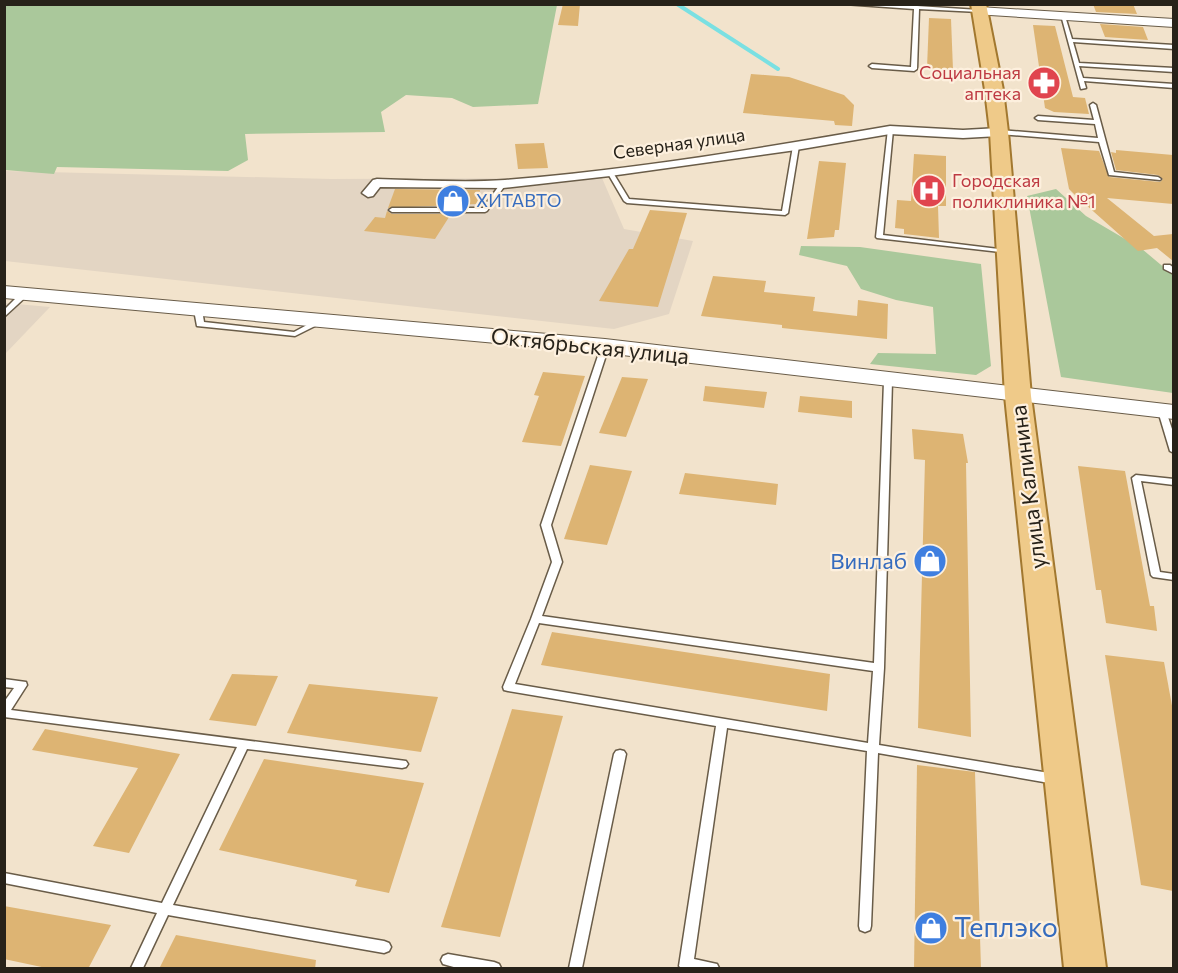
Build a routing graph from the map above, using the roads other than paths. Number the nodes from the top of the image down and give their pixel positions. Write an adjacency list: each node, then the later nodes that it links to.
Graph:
1 (846, 4): 2 (lane)
2 (855, 5): 3 (lane)
3 (917, 7): 4 (lane); 10 (lane)
4 (978, 8): 5 (main road); 19 (main road, улица Калинина)
5 (1063, 16): 6 (main road); 7 (lane)
6 (1173, 23)
7 (1070, 40): 8 (lane); 9 (lane)
8 (1173, 47)
9 (1076, 64): 11 (lane); 12 (lane)
10 (872, 66)
11 (1173, 70)
12 (1081, 79): 13 (lane); 14 (lane)
13 (1173, 86)
14 (1083, 88)
15 (1093, 105): 17 (lane)
16 (1038, 118): 17 (lane)
17 (1098, 122): 20 (lane)
18 (891, 130): 19 (street, Северная улица); 21 (street, Северная улица); 27 (lane)
19 (999, 132): 20 (lane); 27 (main road, улица Калинина)
20 (1102, 140): 23 (lane)
21 (796, 146): 22 (street, Северная улица); 22 (lane)
22 (610, 172): 24 (street, Северная улица)
23 (1158, 178)
24 (503, 184): 25 (street, Северная улица); 26 (lane)
25 (368, 193)
26 (393, 210)
27 (1009, 252): 32 (main road, улица Калинина)
28 (15, 293): 29 (lane); 30 (main road, Октябрьская улица)
29 (4, 315)
30 (605, 346): 31 (main road, Октябрьская улица); 37 (lane)
31 (888, 381): 32 (main road, Октябрьская улица); 38 (lane)
32 (1017, 396): 33 (main road, Октябрьская улица); 46 (main road, улица Калинина)
33 (1168, 411): 34 (lane)
34 (1173, 451)
35 (1173, 482): 36 (lane)
36 (1173, 577)
37 (536, 619): 38 (lane); 41 (lane)
38 (879, 668): 43 (lane)
39 (4, 683): 40 (lane)
40 (4, 712): 42 (lane)
41 (722, 723): 43 (lane); 52 (lane)
42 (244, 744): 45 (lane); 48 (lane)
43 (873, 748): 46 (lane); 49 (lane)
44 (620, 754): 55 (lane)
45 (402, 764)
46 (1063, 781): 57 (main road, улица Калинина)
47 (4, 878): 48 (lane)
48 (165, 909): 50 (lane); 53 (lane)
49 (865, 926)
50 (384, 947)
51 (448, 960): 54 (lane)
52 (686, 966): 56 (lane)
53 (137, 969)
54 (494, 969)
55 (575, 969)
56 (712, 969)
57 (1084, 969)

